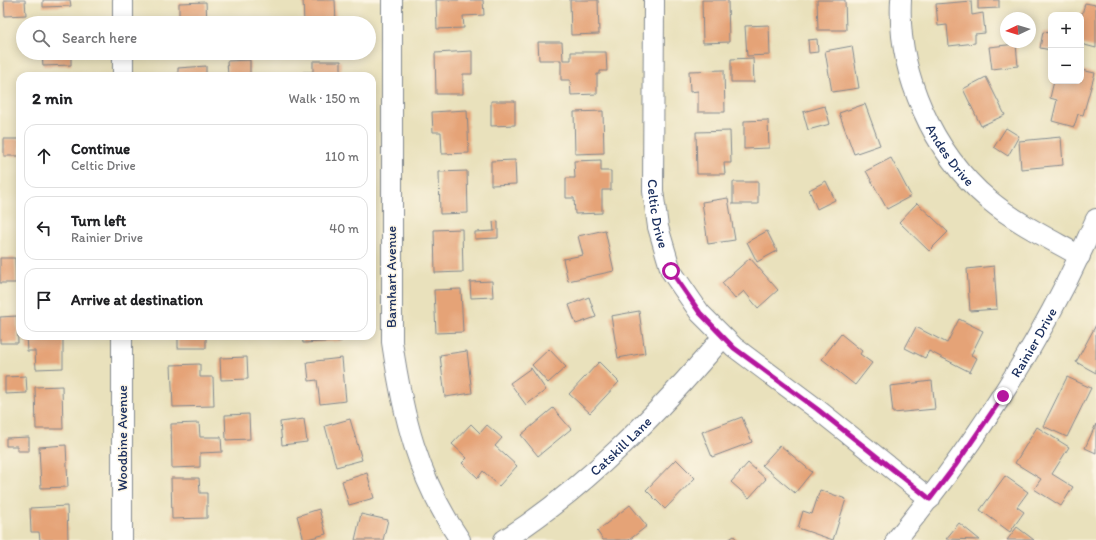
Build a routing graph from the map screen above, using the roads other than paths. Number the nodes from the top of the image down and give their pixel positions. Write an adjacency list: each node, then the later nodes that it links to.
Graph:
1 (123, 0): 5 (street)
2 (392, 0): 14 (street, Barnhart Avenue)
3 (654, 0): 10 (street, Celtic Drive)
4 (901, 0): 9 (street, Andes Drive)
5 (123, 16)
6 (123, 60): 7 (street)
7 (123, 72)
8 (1096, 218): 9 (street, Rainier Drive)
9 (1080, 256): 12 (street, Rainier Drive)
10 (722, 337): 12 (street, Celtic Drive); 15 (street, Catskill Lane)
11 (122, 340): 13 (street, Woodbine Avenue)
12 (930, 499): 16 (street, Rainier Drive)
13 (122, 540)
14 (460, 540)
15 (504, 540)
16 (896, 540)

